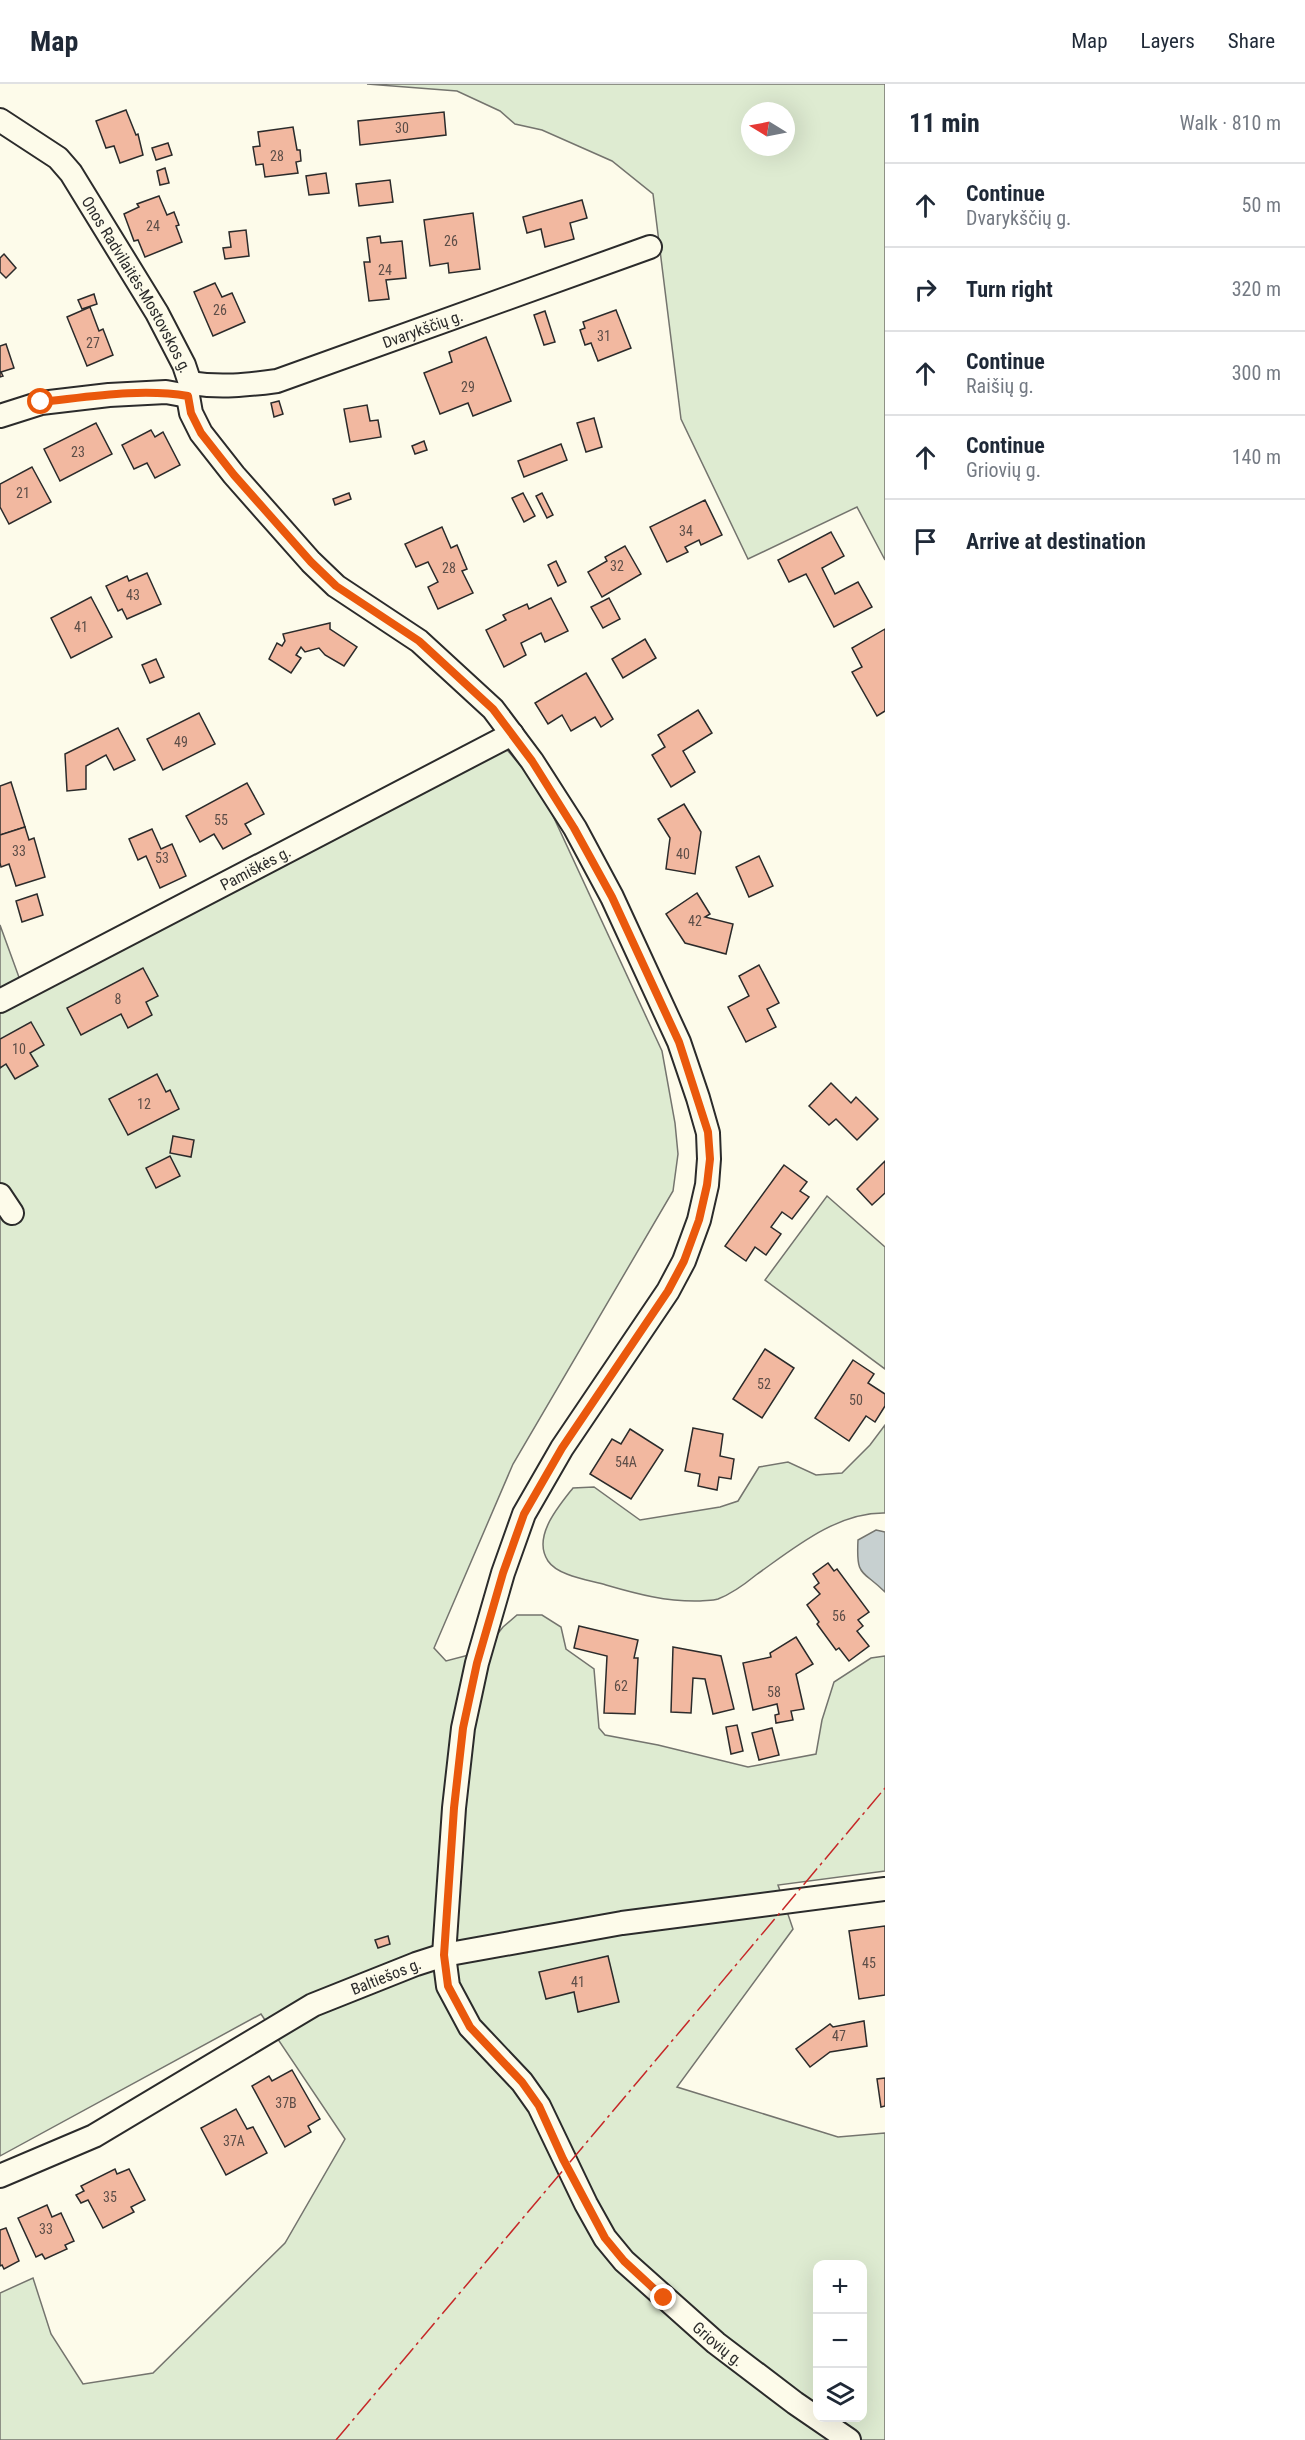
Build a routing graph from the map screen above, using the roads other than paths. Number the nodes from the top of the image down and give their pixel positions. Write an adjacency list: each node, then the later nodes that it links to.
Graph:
1 (0, 120): 3 (street, Onos Radvilaitės-Mostovskos g.)
2 (650, 247): 3 (street, Dvarykščių g.)
3 (189, 389): 4 (street, Dvarykščių g.); 5 (street, Onos Radvilaitės-Mostovskos g.)
4 (0, 416)
5 (512, 734): 6 (street, Pamiškės g.); 7 (street, Onos Radvilaitės-Mostovskos g.)
6 (0, 1002)
7 (708, 1132): 9 (street, Griovių g.)
8 (885, 1889): 9 (street, Baltiešos g.)
9 (444, 1955): 10 (street, Baltiešos g.); 11 (street, Griovių g.)
10 (0, 2176)
11 (849, 2440)

